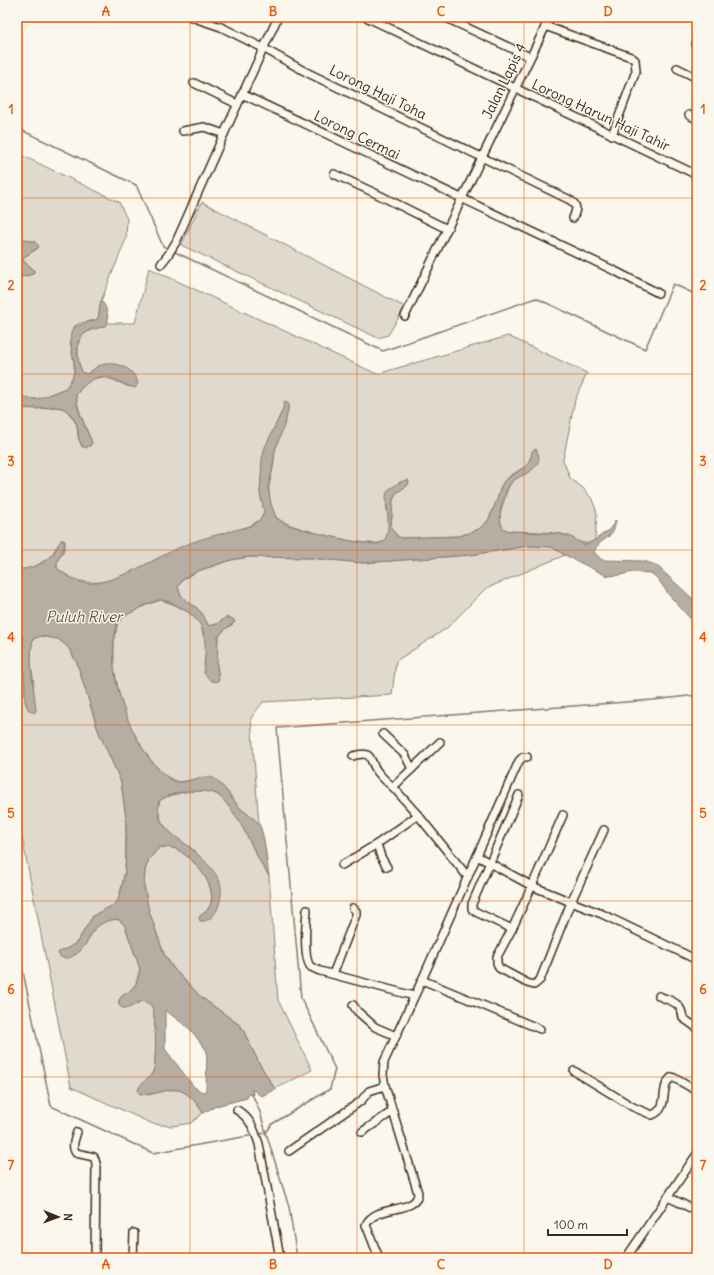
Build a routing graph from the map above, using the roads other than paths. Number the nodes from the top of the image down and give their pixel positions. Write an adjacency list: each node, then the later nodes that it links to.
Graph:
1 (191, 17): 7 (street, Lorong Haji Toha)
2 (278, 17): 7 (street)
3 (366, 17): 12 (street, Lorong Harun Haji Tahir)
4 (444, 17): 8 (street)
5 (550, 17): 6 (street, Jalan Lapis 4)
6 (546, 26): 8 (street, Jalan Lapis 4); 19 (street)
7 (263, 48): 13 (street); 20 (street, Lorong Haji Toha)
8 (530, 57): 12 (street, Jalan Lapis 4)
9 (677, 68): 10 (street)
10 (697, 78)
11 (194, 83): 14 (street)
12 (515, 89): 19 (street, Lorong Harun Haji Tahir); 20 (street, Jalan Lapis 4)
13 (242, 94): 14 (street); 23 (street, Lorong Cermai)
14 (237, 104): 18 (street)
15 (689, 115): 16 (street)
16 (697, 119)
17 (183, 131): 18 (street)
18 (224, 134): 26 (street)
19 (612, 135): 22 (street, Lorong Harun Haji Tahir)
20 (482, 156): 23 (street, Jalan Lapis 4); 24 (street, Lorong Haji Toha)
21 (334, 174): 25 (street)
22 (697, 175)
23 (462, 200): 25 (street, Jalan Lapis 4); 27 (street, Lorong Cermai)
24 (573, 218)
25 (447, 229): 28 (street, Jalan Lapis 4)
26 (161, 264)
27 (658, 293)
28 (405, 316)
29 (383, 734): 33 (street)
30 (440, 742): 33 (street)
31 (353, 756): 34 (street)
32 (527, 757): 40 (street)
33 (412, 769): 34 (street)
34 (393, 787): 36 (street)
35 (519, 795): 41 (street)
36 (418, 815): 39 (street); 44 (street)
37 (563, 815): 45 (street)
38 (604, 830): 46 (street)
39 (377, 844): 42 (street); 43 (street)
40 (477, 856): 41 (street); 44 (street)
41 (490, 864): 45 (street); 49 (street)
42 (342, 865)
43 (387, 867)
44 (468, 877): 52 (street)
45 (532, 886): 46 (street); 49 (street)
46 (571, 902): 49 (street); 50 (street)
47 (353, 908): 51 (street)
48 (307, 910): 51 (street)
49 (512, 929)
50 (697, 960)
51 (333, 974): 53 (street)
52 (422, 980): 53 (street); 57 (street)
53 (414, 996): 58 (street)
54 (659, 996): 56 (street)
55 (353, 1005): 58 (street)
56 (697, 1028)
57 (540, 1029)
58 (396, 1036): 60 (street)
59 (574, 1071): 61 (street)
60 (385, 1086): 63 (street); 66 (street)
61 (697, 1091)
62 (237, 1110): 73 (street)
63 (393, 1111): 65 (street); 74 (street)
64 (77, 1132): 71 (street)
65 (362, 1132)
66 (289, 1151)
67 (697, 1154): 68 (street)
68 (668, 1197): 69 (street); 75 (street)
69 (697, 1211)
70 (134, 1232): 72 (street)
71 (95, 1258)
72 (133, 1258)
73 (280, 1258)
74 (379, 1258)
75 (626, 1258)

